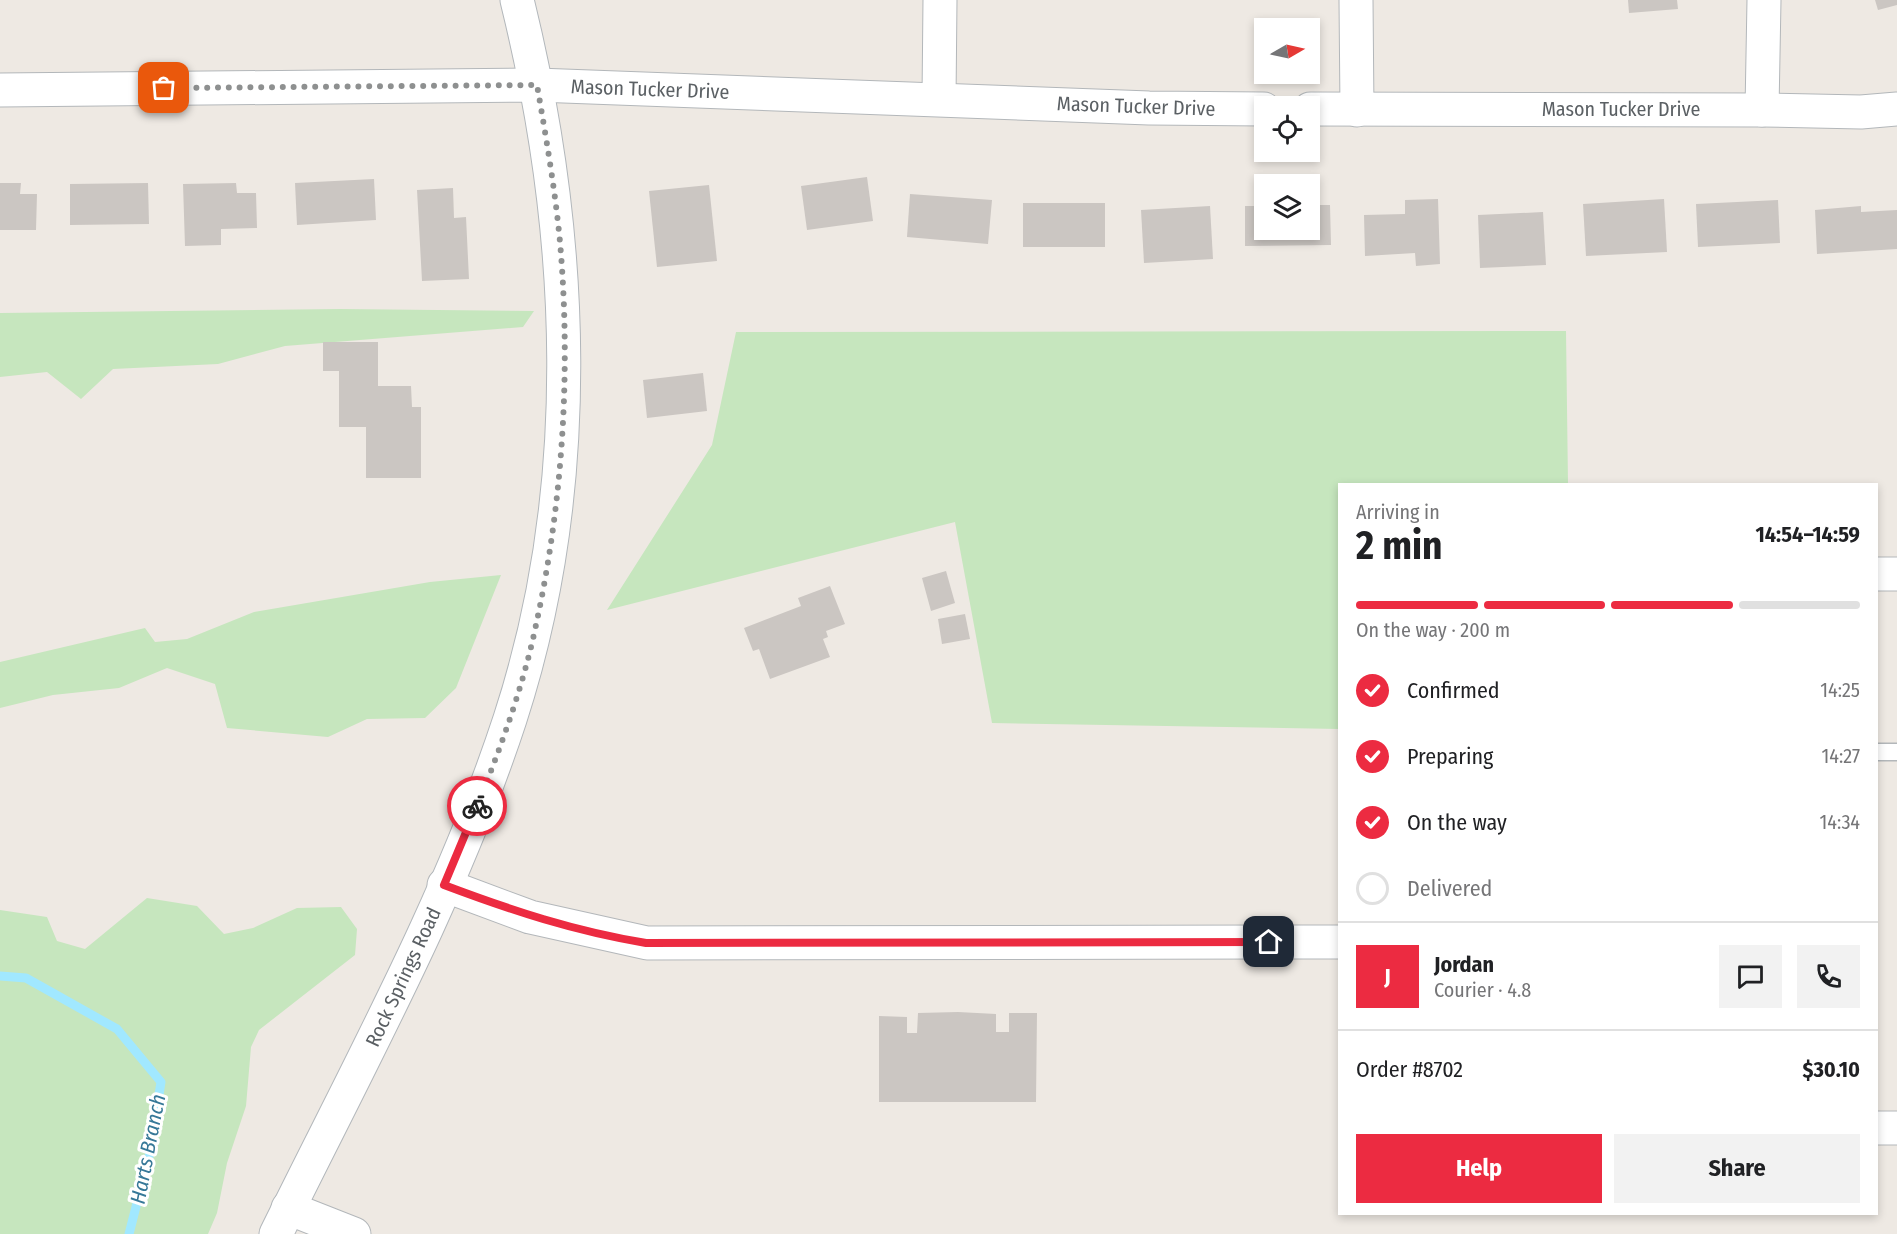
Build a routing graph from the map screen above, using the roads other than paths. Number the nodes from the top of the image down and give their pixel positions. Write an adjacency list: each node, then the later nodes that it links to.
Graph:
1 (517, 0): 5 (street, Rock Springs Road)
2 (940, 0): 7 (street)
3 (1356, 0): 11 (street)
4 (1764, 0): 12 (street)
5 (537, 85): 6 (street, Mason Tucker Drive); 7 (street, Mason Tucker Drive); 17 (street, Rock Springs Road)
6 (0, 90)
7 (939, 99): 8 (street, Mason Tucker Drive)
8 (1254, 109)
9 (1320, 109): 11 (street, Mason Tucker Drive)
10 (1897, 109): 12 (street, Mason Tucker Drive)
11 (1357, 110): 12 (street, Mason Tucker Drive)
12 (1762, 110)
13 (1878, 574): 14 (street)
14 (1897, 574)
15 (1878, 752): 16 (lane)
16 (1897, 752)
17 (444, 885): 18 (street); 21 (street, Rock Springs Road)
18 (1338, 942)
19 (1878, 1128): 20 (street)
20 (1897, 1128)
21 (282, 1221): 22 (street)
22 (354, 1234)

